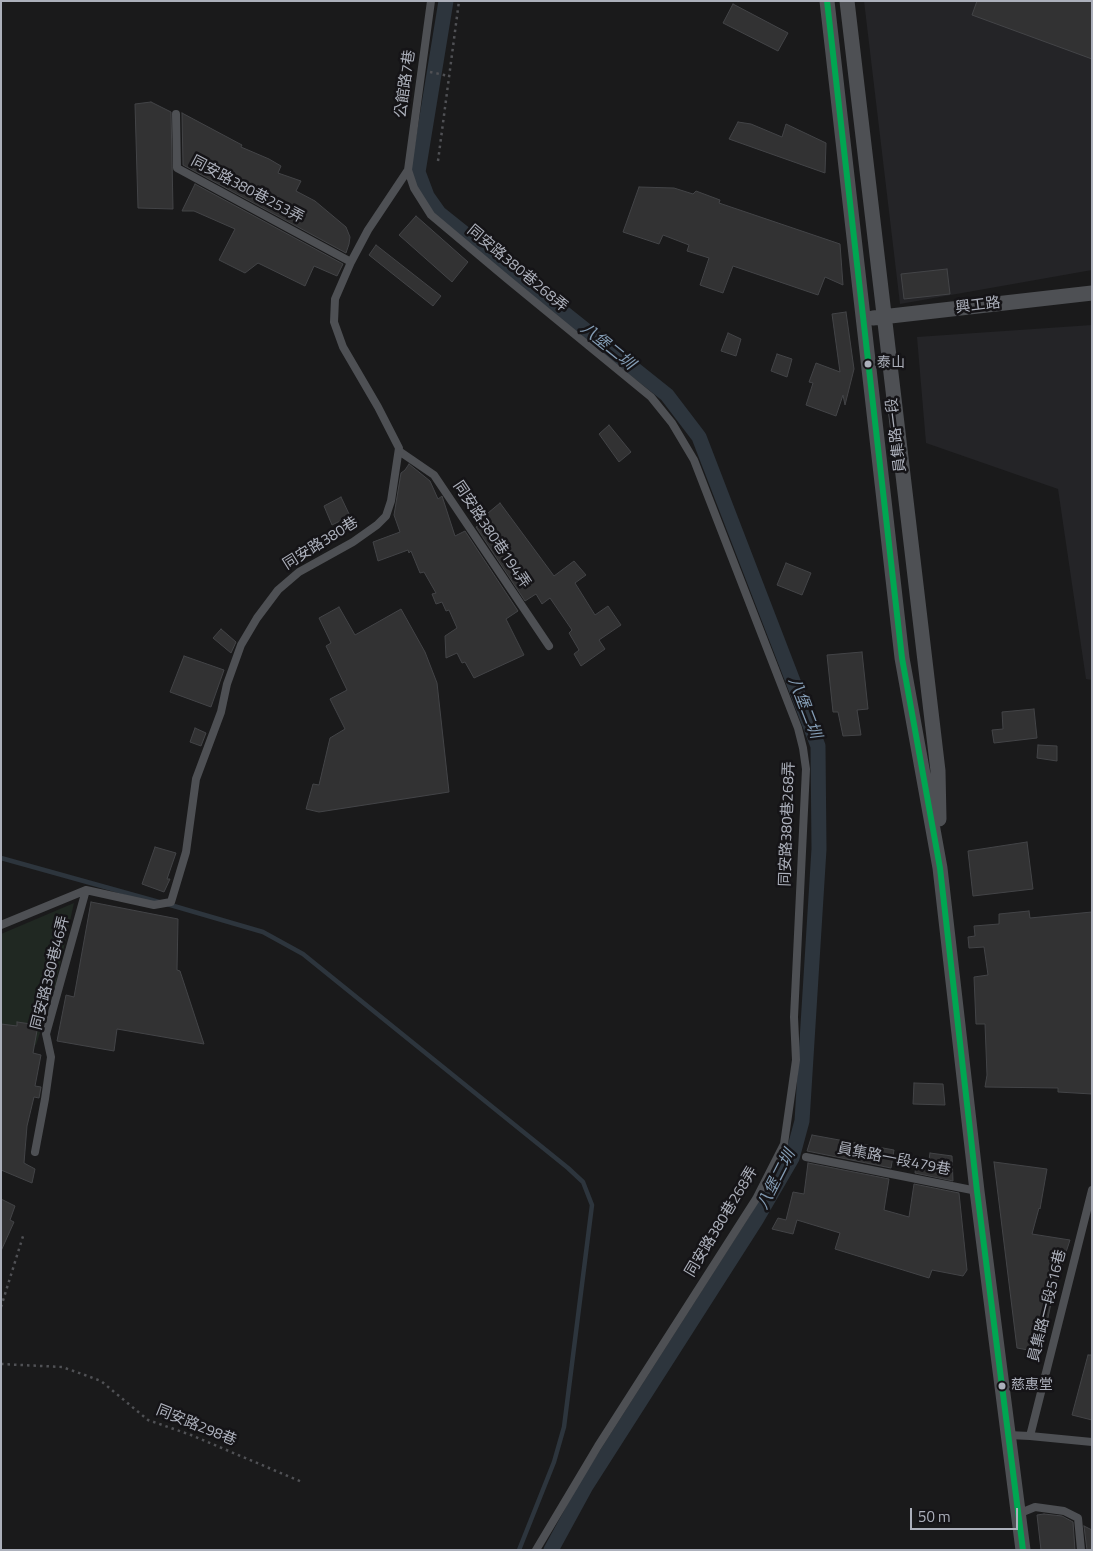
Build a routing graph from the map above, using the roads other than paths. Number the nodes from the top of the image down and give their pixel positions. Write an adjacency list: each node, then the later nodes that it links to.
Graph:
1 (431, 1): 5 (lane, 公館路7巷)
2 (827, 1): 9 (street, 員集路一段)
3 (847, 1): 8 (street, 員集路一段)
4 (176, 114): 6 (lane, 同安路380巷253弄)
5 (408, 170): 6 (lane); 23 (lane, 同安路380巷268弄)
6 (351, 262): 10 (lane)
7 (1092, 293): 8 (street, 興工路)
8 (883, 317): 9 (street, 興工路); 12 (street, 員集路一段)
9 (864, 318): 12 (street, 員集路一段)
10 (399, 452): 11 (lane, 同安路380巷194弄); 13 (lane, 同安路380巷)
11 (549, 646)
12 (940, 868): 18 (street, 員集路一段)
13 (86, 890): 14 (lane); 15 (lane, 同安路380巷46弄)
14 (1, 925)
15 (35, 1152)
16 (806, 1157): 18 (lane, 員集路一段479巷)
17 (1092, 1190): 20 (lane, 員集路一段516巷)
18 (976, 1191): 19 (street, 員集路一段)
19 (1008, 1435): 20 (lane); 22 (street, 員集路一段)
20 (1030, 1436): 21 (lane)
21 (1092, 1442)
22 (1018, 1514): 24 (street, 員集路一段); 25 (lane)
23 (536, 1550)
24 (1022, 1550)
25 (1081, 1550)

